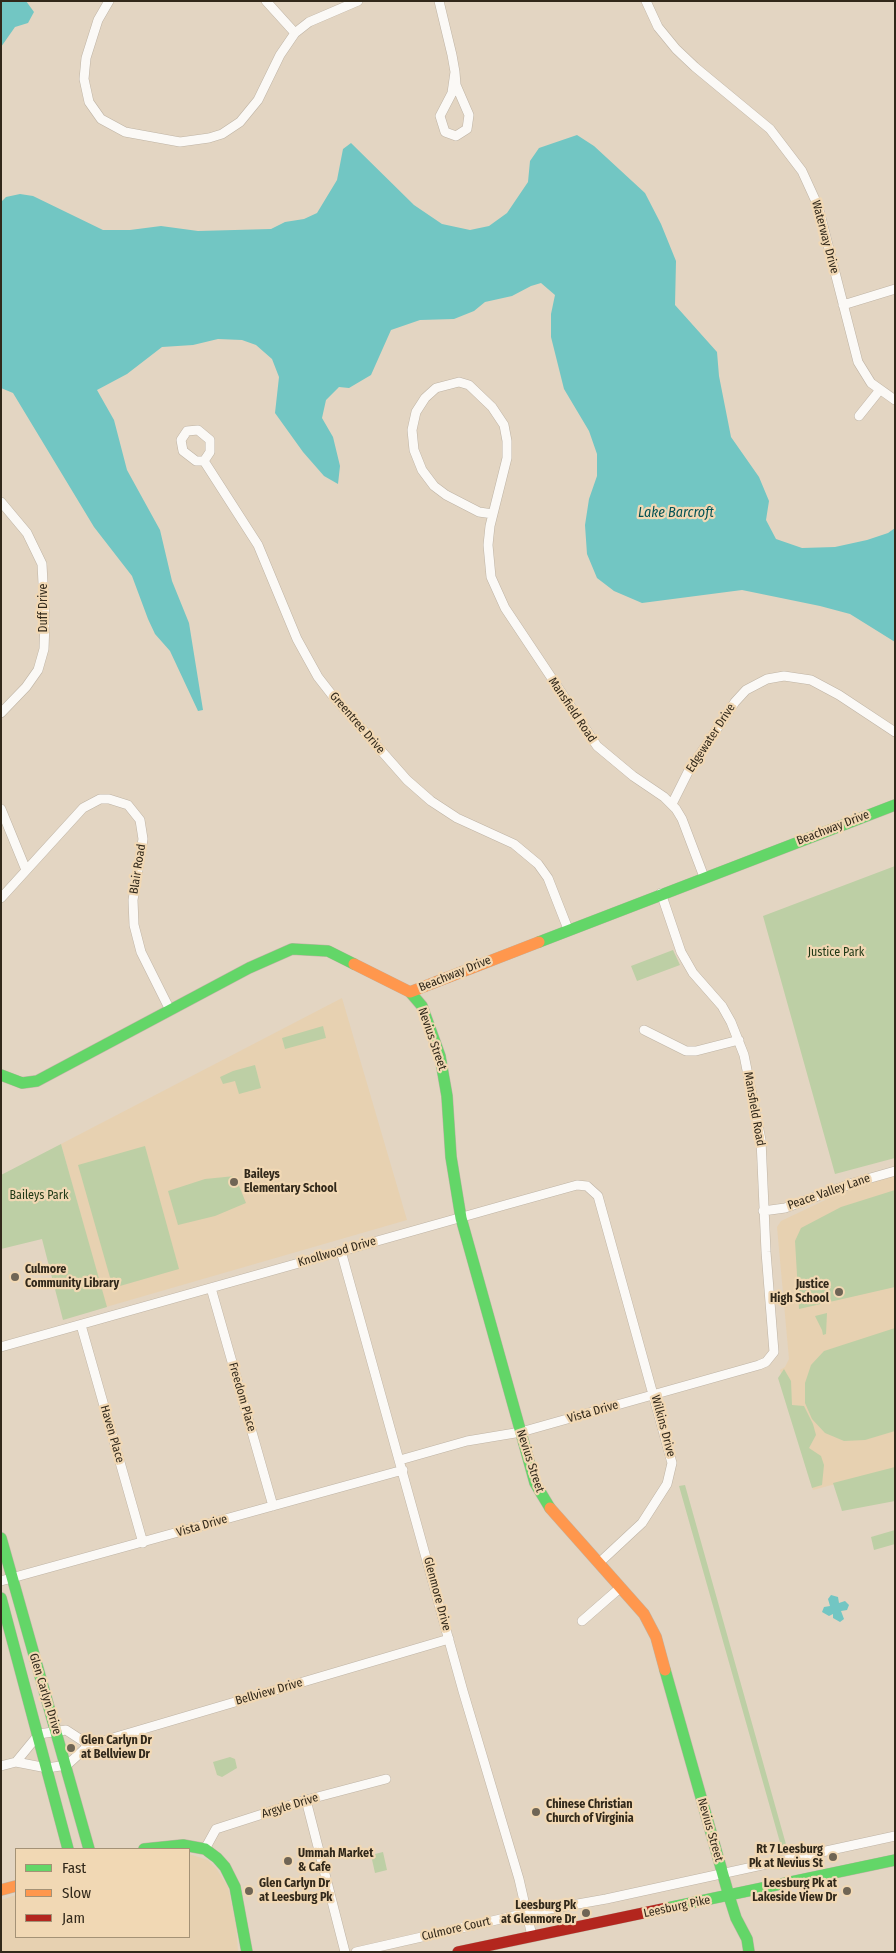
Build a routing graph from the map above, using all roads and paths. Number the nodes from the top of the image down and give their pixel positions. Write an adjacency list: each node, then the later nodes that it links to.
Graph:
1 (109, 1): 6 (street)
2 (266, 1): 6 (street)
3 (358, 1): 6 (street)
4 (439, 1): 7 (street)
5 (646, 1): 9 (street, Waterway Drive)
6 (295, 33)
7 (455, 72): 7 (street)
8 (895, 289): 9 (street)
9 (843, 305): 10 (street, Waterway Drive)
10 (879, 391): 11 (street, Waterway Drive); 12 (street)
11 (895, 400)
12 (859, 416)
13 (204, 461): 25 (street, Greentree Drive)
14 (1, 502): 16 (street, Duff Drive)
15 (493, 514): 15 (street, Mansfield Road); 18 (street, Mansfield Road)
16 (1, 713)
17 (895, 732): 18 (street, Edgewater Drive)
18 (672, 804): 22 (street, Mansfield Road)
19 (895, 805): 22 (street, Beachway Drive)
20 (1, 809): 21 (street)
21 (26, 870): 24 (street, Blair Road); 27 (street, Blair Road)
22 (704, 877): 23 (street, Beachway Drive)
23 (661, 893): 25 (street, Beachway Drive); 29 (street, Mansfield Road)
24 (1, 898)
25 (568, 929): 26 (street, Beachway Drive)
26 (410, 992): 27 (street, Beachway Drive); 33 (street, Nevius Street)
27 (170, 1010): 30 (street, Beachway Drive)
28 (644, 1030): 29 (street)
29 (739, 1040): 32 (street, Mansfield Road)
30 (1, 1075)
31 (895, 1171): 32 (street, Peace Valley Lane)
32 (764, 1211): 38 (street, Mansfield Road)
33 (461, 1218): 34 (street, Knollwood Drive); 35 (street, Knollwood Drive); 41 (street, Nevius Street)
34 (341, 1251): 36 (street, Knollwood Drive); 42 (street, Glenmore Drive)
35 (619, 1267): 40 (street, Wilkins Drive)
36 (211, 1288): 37 (street, Knollwood Drive); 44 (street, Freedom Place)
37 (81, 1325): 39 (street, Knollwood Drive); 46 (street, Haven Place)
38 (774, 1346): 40 (street, Vista Drive)
39 (1, 1348)
40 (654, 1394): 41 (street, Vista Drive); 47 (street, Wilkins Drive)
41 (521, 1432): 42 (street, Vista Drive); 47 (street, Nevius Street)
42 (400, 1460): 43 (street, Glenmore Drive)
43 (403, 1470): 44 (street, Vista Drive); 52 (street, Glenmore Drive)
44 (273, 1506): 46 (street, Vista Drive)
45 (1, 1538): 48 (street, Glen Carlyn Drive)
46 (143, 1543): 48 (street, Vista Drive)
47 (599, 1563): 49 (street, Nevius Street)
48 (7, 1580): 53 (street, Glen Carlyn Drive)
49 (621, 1587): 51 (street); 68 (street, Nevius Street)
50 (1, 1598): 54 (street, Glen Carlyn Drive)
51 (582, 1621)
52 (449, 1639): 55 (street, Bellview Drive); 72 (street, Glenmore Drive)
53 (56, 1731): 54 (street); 55 (street); 57 (street, Glen Carlyn Drive)
54 (39, 1734): 56 (street); 59 (street, Glen Carlyn Drive)
55 (89, 1745): 57 (street, Bellview Drive)
56 (16, 1762): 58 (street); 59 (street)
57 (67, 1765): 59 (street); 64 (street, Glen Carlyn Drive)
58 (1, 1766)
59 (48, 1768): 63 (street, Glen Carlyn Drive)
60 (386, 1779): 61 (street, Argyle Drive)
61 (306, 1800): 66 (street, Argyle Drive); 75 (street)
62 (895, 1836): 68 (street, Culmore Court)
63 (68, 1848)
64 (90, 1848)
65 (151, 1848): 66 (street)
66 (205, 1849): 74 (street)
67 (895, 1860): 71 (street, Leesburg Pike)
68 (723, 1874): 71 (street, Nevius Street); 72 (street, Culmore Court)
69 (15, 1886): 70 (street)
70 (1, 1890)
71 (729, 1896): 73 (street, Leesburg Pike); 78 (street, Nevius Street)
72 (527, 1913): 73 (street, Glenmore Drive); 76 (street, Culmore Court)
73 (532, 1936): 77 (street, Leesburg Pike)
74 (247, 1952)
75 (345, 1952)
76 (356, 1952)
77 (458, 1952)
78 (749, 1952)

